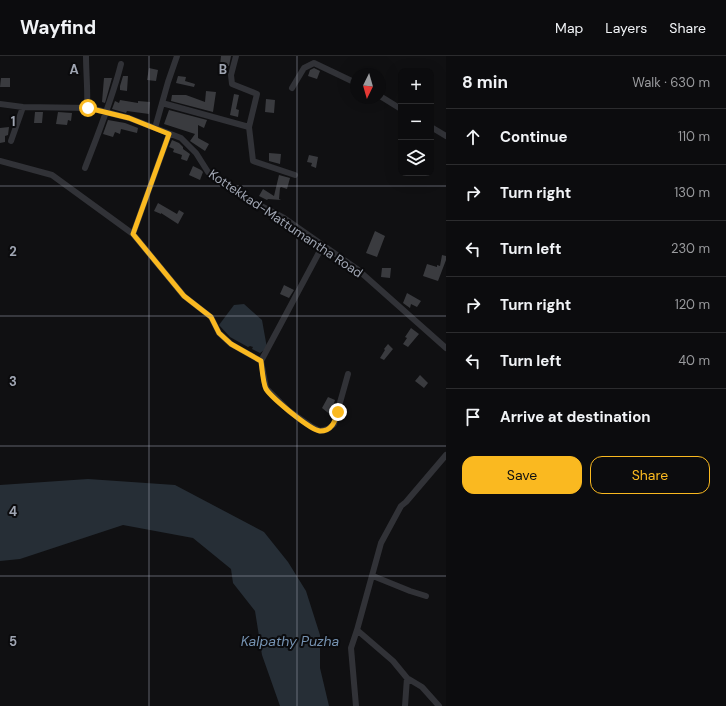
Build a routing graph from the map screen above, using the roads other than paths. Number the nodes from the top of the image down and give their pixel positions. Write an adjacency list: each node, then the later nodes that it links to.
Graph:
1 (86, 56): 12 (street)
2 (177, 56): 8 (street)
3 (236, 56): 14 (street)
4 (121, 64): 13 (street)
5 (350, 80): 6 (street)
6 (292, 88)
7 (386, 100): 11 (street)
8 (162, 103): 14 (street); 15 (street)
9 (0, 104): 10 (street, Kottekkad-Mattumantha Road)
10 (23, 106): 12 (street, Kottekkad-Mattumantha Road); 19 (street)
11 (398, 107)
12 (88, 108): 13 (street, Kottekkad-Mattumantha Road)
13 (107, 112): 15 (street, Kottekkad-Mattumantha Road); 21 (street)
14 (248, 127): 22 (street)
15 (155, 128): 17 (street, Kottekkad-Mattumantha Road)
16 (434, 129): 18 (street)
17 (169, 134): 23 (street); 24 (street, Kottekkad-Mattumantha Road)
18 (446, 136)
19 (11, 141)
20 (0, 161): 23 (street)
21 (85, 168)
22 (295, 175)
23 (133, 234): 27 (street)
24 (323, 245): 26 (street, Kottekkad-Mattumantha Road); 27 (street)
25 (446, 337): 26 (street)
26 (445, 347)
27 (261, 361): 28 (street)
28 (348, 374)
29 (446, 455): 30 (street)
30 (372, 576): 31 (street); 32 (street)
31 (426, 596)
32 (357, 630): 33 (street); 34 (street)
33 (407, 678): 35 (street); 36 (street)
34 (356, 706)
35 (405, 706)
36 (439, 706)

